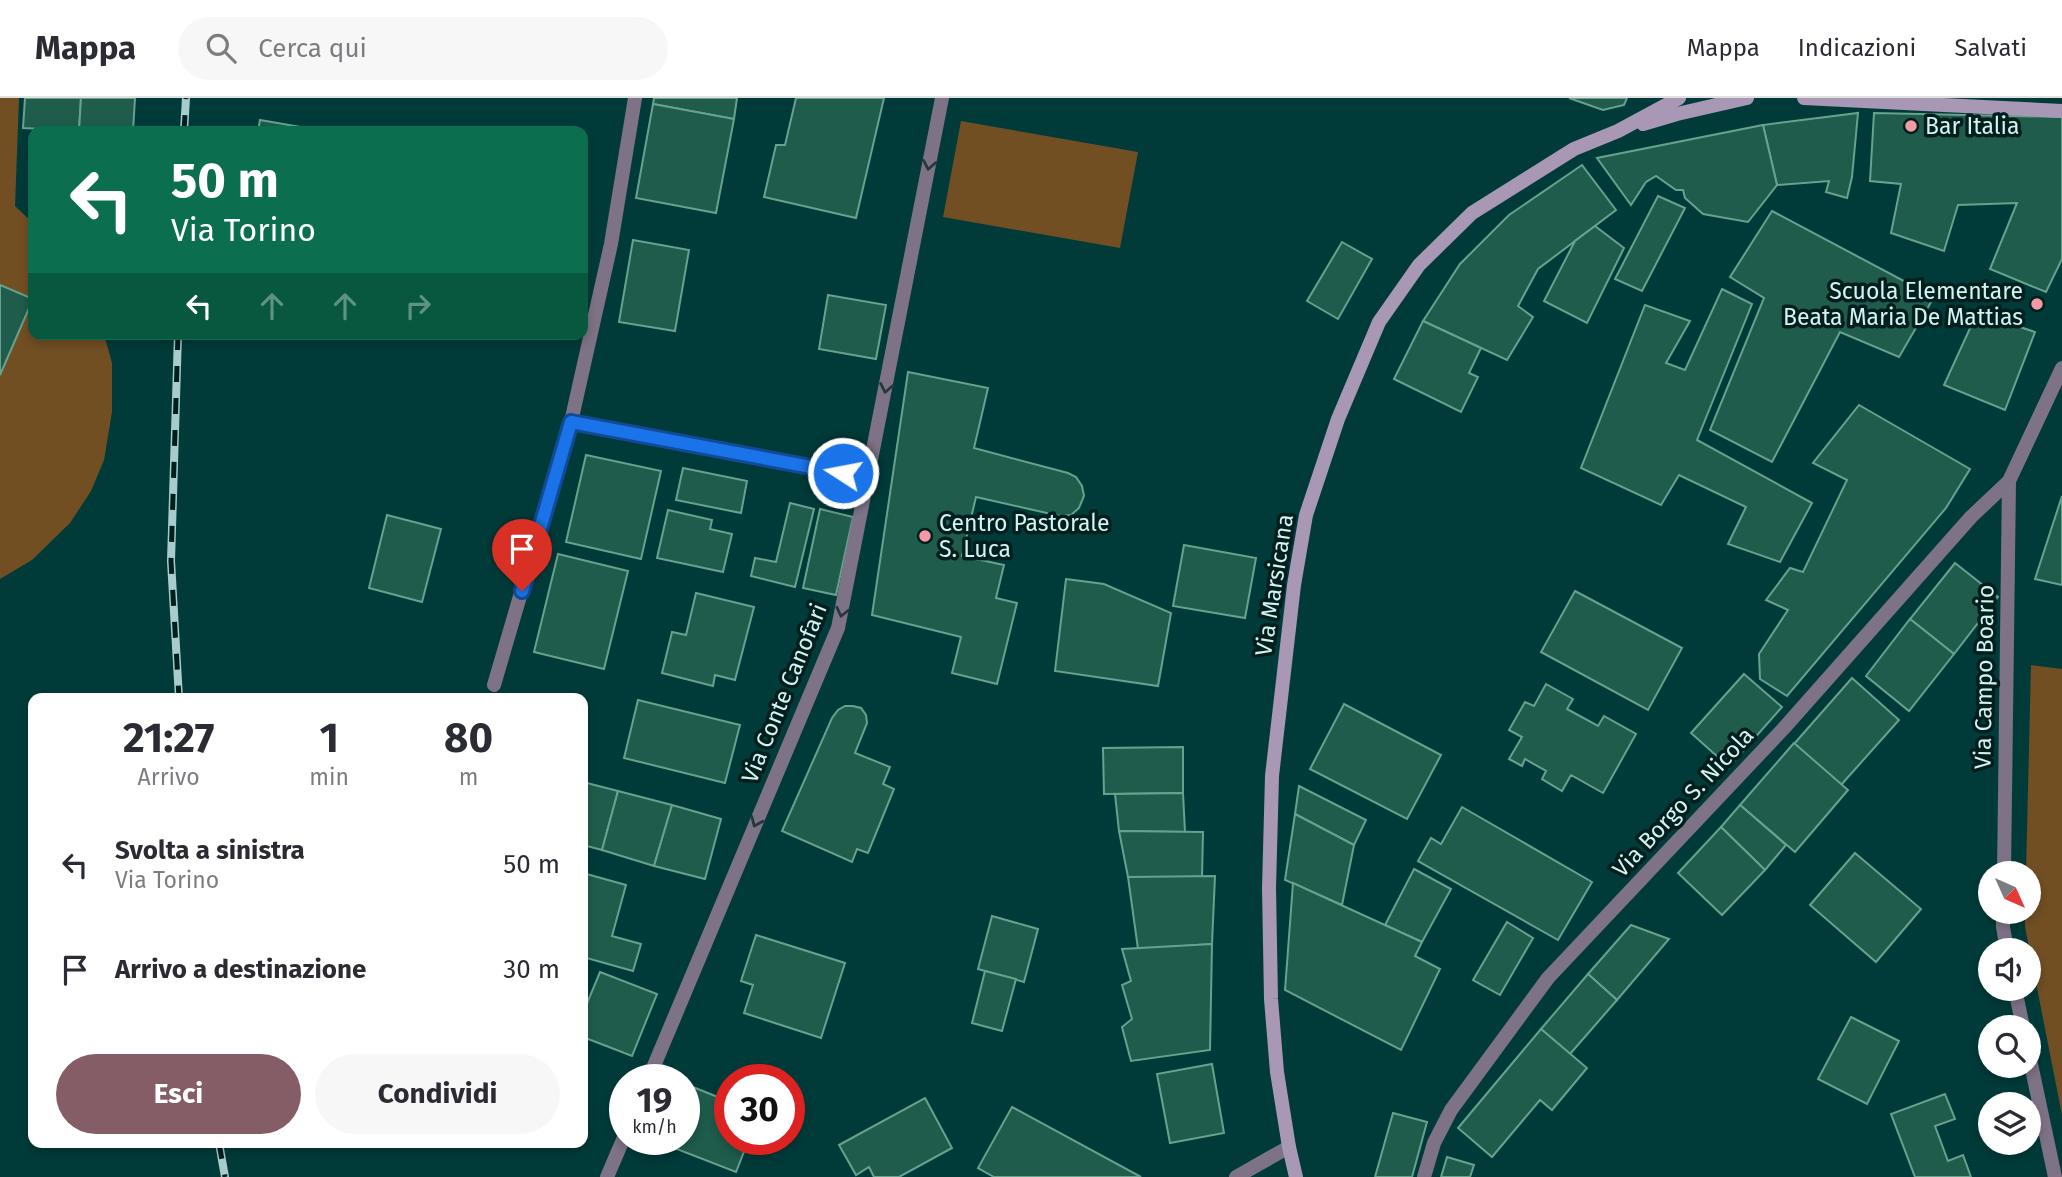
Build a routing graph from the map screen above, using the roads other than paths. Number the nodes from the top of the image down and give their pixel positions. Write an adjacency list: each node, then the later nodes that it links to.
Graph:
1 (635, 98): 10 (street)
2 (942, 98): 11 (street, Via Conte Canofari, one-way to 11)
3 (1679, 98): 8 (main road, Via Marsicana)
4 (1746, 98): 5 (main road, Via Marsicana); 8 (main road, Via Marsicana)
5 (1759, 98)
6 (1804, 98): 7 (main road)
7 (2062, 111)
8 (1618, 131): 17 (main road, Via Marsicana)
9 (2062, 368): 12 (street)
10 (571, 422): 11 (street); 13 (street)
11 (868, 478): 15 (street, Via Conte Canofari, one-way to 15)
12 (2009, 481): 14 (street, Via Campo Boario); 22 (street, Via Borgo S. Nicola)
13 (494, 685)
14 (2004, 861)
15 (655, 1064)
16 (2034, 1078): 23 (street)
17 (1289, 1147): 20 (street); 21 (main road, Via Marsicana)
18 (616, 1155): 19 (street)
19 (607, 1177)
20 (1237, 1177)
21 (1296, 1177)
22 (1424, 1177)
23 (2055, 1177)

